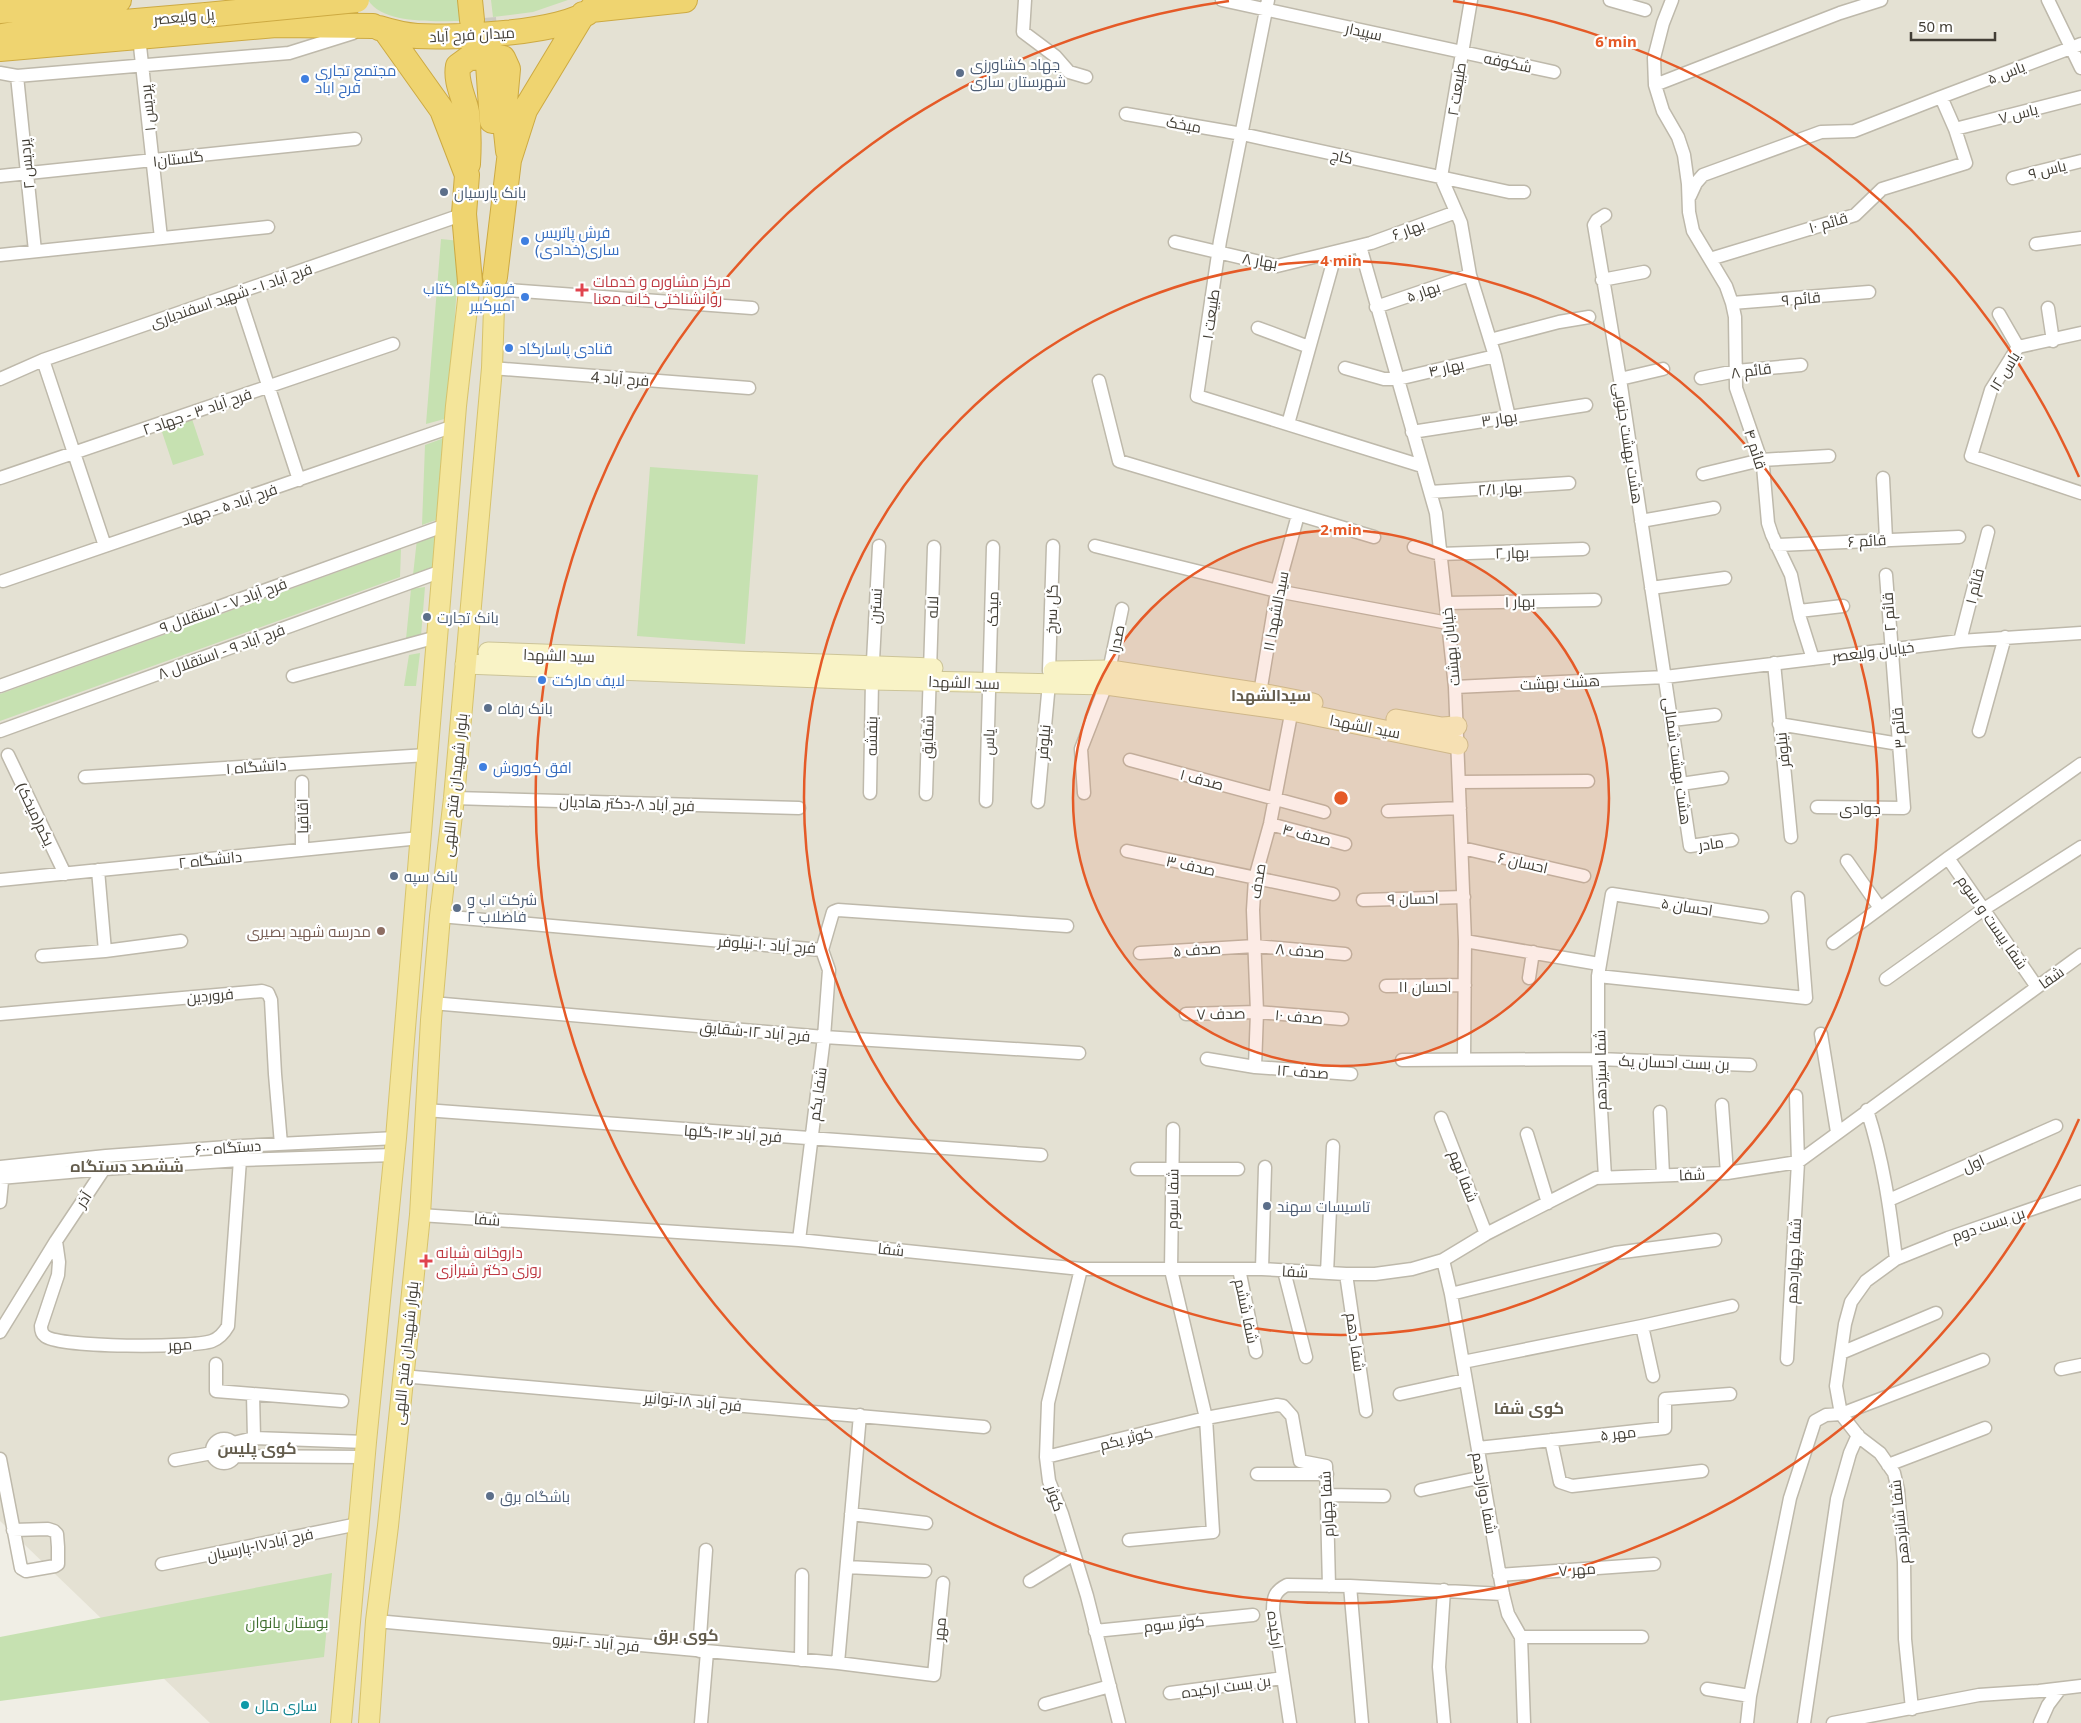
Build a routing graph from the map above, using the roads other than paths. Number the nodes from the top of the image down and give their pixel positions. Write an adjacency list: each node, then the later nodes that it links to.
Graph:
1 (119, 0): 16 (highway)
2 (298, 0): 17 (highway)
3 (356, 0): 18 (highway); 20 (highway, پل ولیعصر, bridge)
4 (685, 0): 14 (highway, میدان فرح آباد)
5 (1025, 0): 30 (street)
6 (1222, 0): 13 (street)
7 (1471, 0): 24 (street, طبیعت ۲)
8 (1610, 0): 15 (street)
9 (1672, 0): 31 (street, قائم ۴)
10 (1881, 0): 12 (street)
11 (2048, 0): 22 (street)
12 (1859, 3): 31 (street)
13 (1267, 5): 24 (street, سپیدار); 36 (street, طبیعت ۱)
14 (590, 8): 18 (highway, میدان فرح آباد); 39 (highway, بلوار شهیدان فتح اللهی)
15 (1645, 10)
16 (3, 16): 20 (highway)
17 (276, 25): 18 (highway, میدان فرح آباد); 21 (highway, میدان فرح آباد)
18 (379, 28): 25 (street); 42 (highway, بلوار شهیدان فتح اللهی)
19 (0, 36): 20 (highway)
20 (48, 37): 21 (highway, میدان فرح آباد); 23 (highway); 27 (highway)
21 (140, 38): 25 (street, پردیس ۱)
22 (2076, 46): 26 (street); 32 (street, یاس ۵)
23 (0, 49)
24 (1462, 52): 28 (street, شکوفه); 44 (street, طبیعت ۲)
25 (143, 66): 27 (street); 38 (street, پردیس ۱)
26 (2081, 68)
27 (8, 69): 29 (street); 41 (street, پردیس ۲)
28 (1554, 72)
29 (0, 73)
30 (1086, 77)
31 (1655, 85): 47 (street, قائم ۴)
32 (1942, 97): 35 (street); 47 (street, یاس ۵)
33 (2081, 97): 35 (street, یاس ۷)
34 (1126, 114): 36 (street, میخک)
35 (1955, 129): 61 (street, قائم ۱۰)
36 (1242, 134): 44 (street, کاج); 58 (street, طبیعت ۱)
37 (355, 139): 38 (street, گلستان۱)
38 (152, 160): 41 (street, گلستان۱); 52 (street, پردیس ۱)
39 (509, 160): 42 (highway); 66 (highway, بلوار شهیدان فتح اللهی)
40 (2081, 161): 45 (street, یاس ۹)
41 (27, 173): 43 (street, گلستان۱); 57 (street, پردیس ۲)
42 (467, 175): 49 (highway, بلوار شهیدان فتح اللهی)
43 (0, 176)
44 (1441, 177): 46 (street, کاج); 48 (street)
45 (2013, 178)
46 (1524, 192)
47 (1689, 198): 61 (street, قائم ۴)
48 (1456, 212): 56 (street, بهار ۶); 63 (street)
49 (464, 214): 65 (highway, بلوار شهیدان فتح اللهی); 68 (street, فرح آباد ۱ - شهید اسفندیاری)
50 (1605, 215): 64 (street, هشت بهشت جنوبی)
51 (268, 227): 52 (street)
52 (161, 238): 57 (street)
53 (2081, 238): 55 (street)
54 (1175, 242): 58 (street, بهار ۸)
55 (2036, 244)
56 (1360, 246): 59 (street, بهار ۸); 70 (street, خیابان بهشت)
57 (35, 251): 60 (street)
58 (1219, 252): 59 (street, بهار ۸); 98 (street, طبیعت ۱)
59 (1336, 252): 80 (street)
60 (0, 255)
61 (1710, 259): 69 (street, قائم ۴)
62 (1644, 272): 64 (street)
63 (1470, 275): 70 (street, بهار ۵); 77 (street)
64 (1602, 280): 92 (street, هشت بهشت جنوبی)
65 (470, 282): 66 (highway); 99 (main road, بلوار شهیدان فتح اللهی)
66 (495, 283): 71 (street); 85 (main road, بلوار شهیدان فتح اللهی)
67 (1869, 292): 69 (street, قائم ۹)
68 (238, 294): 83 (street, فرح آباد ۱ - شهید اسفندیاری); 94 (street)
69 (1732, 303): 88 (street, قائم ۴)
70 (1376, 307): 91 (street, خیابان بهشت)
71 (752, 308)
72 (2048, 308): 78 (street)
73 (1999, 314): 81 (street)
74 (1589, 317): 77 (street)
75 (1258, 328): 80 (street)
76 (2081, 333): 78 (street, یاس ۱۲)
77 (1490, 340): 82 (street)
78 (2052, 340): 81 (street, یاس ۱۲)
79 (393, 344): 94 (street, فرح آباد ۳ - جهاد ۲)
80 (1309, 347): 98 (street)
81 (2018, 347): 111 (street, یاس ۱۲)
82 (1495, 356): 91 (street, بهار ۴); 97 (street)
83 (43, 360): 89 (street, فرح آباد ۱ - شهید اسفندیاری); 101 (street)
84 (1801, 365): 88 (street, قائم ۸)
85 (492, 368): 95 (street, فرح آباد 4); 147 (main road, بلوار شهیدان فتح اللهی)
86 (1345, 368): 91 (street)
87 (1663, 369): 92 (street)
88 (1736, 371): 90 (street, قائم ۸); 103 (street, قائم ۴)
89 (0, 378)
90 (1701, 378)
91 (1398, 379): 100 (street, خیابان بهشت)
92 (1620, 379): 114 (street, هشت بهشت جنوبی)
93 (1099, 382): 113 (street)
94 (268, 386): 101 (street, فرح آباد ۳ - جهاد ۲); 108 (street)
95 (749, 388)
96 (1586, 405): 97 (street, بهار ۳)
97 (1509, 417): 100 (street, بهار ۳)
98 (1288, 424): 104 (street, طبیعت ۱)
99 (454, 426): 108 (street, فرح آباد ۵ - جهاد); 115 (main road, بلوار شهیدان فتح اللهی)
100 (1412, 432): 104 (street, خیابان بهشت)
101 (74, 453): 106 (street, فرح آباد ۳ - جهاد ۲); 121 (street)
102 (1829, 456): 103 (street)
103 (1761, 460): 105 (street); 120 (street, قائم ۴)
104 (1422, 466): 110 (street, خیابان بهشت)
105 (1703, 474)
106 (0, 478)
107 (1883, 478): 119 (street)
108 (299, 480): 121 (street, فرح آباد ۵ - جهاد)
109 (1570, 484): 110 (street, بهار ۲/۱)
110 (1430, 492): 129 (street, خیابان بهشت)
111 (2081, 493)
112 (1714, 508): 114 (street)
113 (1298, 515): 117 (street); 135 (street, سیدالشهدا ۱۱)
114 (1641, 521): 134 (street, هشت بهشت جنوبی)
115 (446, 525): 130 (main road, بلوار شهیدان فتح اللهی); 157 (street, فرح آباد ۷ - استقلال ۹)
116 (1988, 532): 145 (street, قائم ۱)
117 (1374, 537)
118 (1959, 538): 119 (street, قائم ۶)
119 (1886, 539): 120 (street, قائم ۶)
120 (1776, 545): 140 (street, قائم ۴)
121 (105, 546): 133 (street, فرح آباد ۵ - جهاد)
122 (879, 546): 150 (street, نسترن)
123 (1053, 546): 155 (street, گل سرخ)
124 (1095, 546): 135 (street)
125 (934, 547): 151 (street, لاله)
126 (993, 547): 154 (street, میخک)
127 (1414, 547): 129 (street, بهار ۲)
128 (1583, 549): 129 (street, بهار ۲)
129 (1440, 554): 137 (street, خیابان بهشت)
130 (442, 571): 143 (main road, بلوار شهیدان فتح اللهی); 164 (street, فرح آباد ۹ - استقلال ۸)
131 (1886, 575): 146 (street, قائم ۲)
132 (1725, 578): 134 (street)
133 (3, 581)
134 (1651, 588): 153 (street, هشت بهشت جنوبی)
135 (1277, 591): 141 (street); 159 (street, سیدالشهدا ۱۱)
136 (1595, 600): 137 (street, بهار ۱)
137 (1446, 603): 141 (street, خیابان بهشت)
138 (1843, 606): 140 (street)
139 (1122, 609): 156 (street, صدرا)
140 (1799, 611): 148 (street, قائم ۴)
141 (1448, 623): 158 (street, خیابان بهشت)
142 (2081, 634): 144 (street, خیابان ولیعصر)
143 (437, 637): 152 (street); 169 (main road, بلوار شهیدان فتح اللهی)
144 (2005, 637): 145 (street, خیابان ولیعصر); 165 (street)
145 (1960, 641): 146 (street, خیابان ولیعصر)
146 (1891, 649): 148 (street, خیابان ولیعصر); 167 (street, قائم ۳)
147 (466, 658): 150 (street, سید الشهدا); 181 (main road, بلوار شهیدان فتح اللهی)
148 (1813, 659): 149 (street, خیابان ولیعصر)
149 (1774, 663): 153 (street, خیابان ولیعصر); 163 (street, نیلوفر)
150 (872, 673): 151 (street, سید الشهدا); 178 (street, بنفشه)
151 (929, 674): 154 (street, سید الشهدا); 180 (street, شقایق)
152 (293, 676)
153 (1665, 676): 158 (street, هشت بهشت); 162 (street, هشت بهشت شمالی)
154 (990, 677): 155 (street, سید الشهدا); 183 (street, یاس)
155 (1049, 677): 156 (street, سید الشهدا); 184 (street, نیلوفر)
156 (1108, 678): 159 (street, سید الشهدا); 179 (street, صدرا)
157 (0, 686)
158 (1455, 686): 166 (street, خیابان بهشت)
159 (1259, 700): 160 (street, سید الشهدا)
160 (1293, 705): 166 (street, سید الشهدا); 182 (street, صدف)
161 (1715, 714): 162 (street)
162 (1672, 720): 177 (street, هشت بهشت شمالی)
163 (1779, 724): 167 (street); 192 (street, نیلوفر)
164 (0, 731)
165 (1979, 731)
166 (1457, 736): 176 (street, خیابان بهشت)
167 (1899, 744): 188 (street, قائم ۳)
168 (8, 755): 204 (street, یکم(میخک))
169 (427, 755): 172 (street, دانشگاه ۱); 193 (main road, بلوار شهیدان فتح اللهی)
170 (1130, 760): 182 (street, صدف ۱)
171 (2081, 764): 201 (street)
172 (85, 777)
173 (1722, 778): 177 (street)
174 (1588, 781): 176 (street)
175 (302, 782): 199 (street, اقاقيا)
176 (1459, 782): 187 (street, خیابان بهشت)
177 (1681, 784): 196 (street, هشت بهشت شمالی)
178 (870, 793)
179 (1084, 793)
180 (926, 794)
181 (454, 798): 186 (street, فرح آباد ۸-دکتر هادیان); 215 (main road, بلوار شهیدان فتح اللهی)
182 (1275, 798): 190 (street, صدف ۱); 191 (street, صدف)
183 (986, 801)
184 (1038, 802)
185 (1816, 807): 188 (street, جوادی)
186 (799, 808)
187 (1460, 808): 189 (street); 198 (street, خیابان بهشت)
188 (1904, 808)
189 (1388, 811)
190 (1324, 812)
191 (1270, 824): 195 (street, صدف ۴); 206 (street, صدف)
192 (1791, 837)
193 (420, 838): 199 (street, دانشگاه ۲); 263 (main road, بلوار شهیدان فتح اللهی)
194 (1732, 840): 196 (street, مادر)
195 (1345, 844)
196 (1690, 846)
197 (2081, 847): 214 (street)
198 (1462, 848): 205 (street, احسان ۶); 210 (street, خیابان بهشت)
199 (302, 850): 203 (street, دانشگاه ۲)
200 (1127, 851): 206 (street, صدف ۳)
201 (1948, 858): 213 (street); 214 (street, شفا بیست و سوم)
202 (1847, 861): 213 (street)
203 (98, 870): 204 (street, دانشگاه ۲); 223 (street)
204 (65, 874): 207 (street, دانشگاه ۲)
205 (1584, 876)
206 (1255, 878): 208 (street, صدف ۳); 221 (street, صدف)
207 (0, 880)
208 (1333, 894)
209 (1612, 894): 216 (street, احسان ۵); 229 (street, شفا سیزدهم)
210 (1464, 897): 212 (street, احسان ۹); 219 (street, خیابان بهشت)
211 (1798, 898): 229 (street)
212 (1363, 900)
213 (1880, 908): 220 (street)
214 (1984, 909): 231 (street); 234 (street, شفا بیست و سوم)
215 (440, 916): 222 (street, فرح آباد ۱۰-نیلوفر); 235 (main road, بلوار شهیدان فتح اللهی)
216 (1762, 917)
217 (1067, 926): 222 (street, فرح آباد ۱۰-نیلوفر)
218 (181, 941): 223 (street)
219 (1465, 941): 224 (street); 232 (street, خیابان بهشت)
220 (1832, 943)
221 (1255, 946): 225 (street, صدف ۵); 226 (street, صدف ۸); 236 (street, صدف)
222 (822, 950): 241 (street, شفا یکم)
223 (104, 951): 228 (street)
224 (1533, 952): 229 (street); 230 (street)
225 (1140, 953)
226 (1345, 954)
227 (2081, 955): 234 (street, شفا)
228 (42, 956)
229 (1598, 970): 245 (street, شفا سیزدهم)
230 (1529, 978)
231 (1886, 979)
232 (1465, 985): 233 (street, احسان ۱۱); 244 (street, خیابان بهشت)
233 (1386, 986)
234 (2037, 987): 253 (street, شفا)
235 (432, 1003): 241 (street, فرح آباد ۱۲-شقایق); 252 (main road, بلوار شهیدان فتح اللهی)
236 (1256, 1012): 238 (street, صدف ۷); 239 (street, صدف ۱۰); 248 (street, صدف)
237 (0, 1014): 261 (street, فروردین)
238 (1186, 1014)
239 (1342, 1019)
240 (1822, 1034): 258 (street)
241 (824, 1037): 242 (street, فرح آباد ۱۲-شقایق); 260 (street, شفا یکم)
242 (1079, 1053)
243 (1207, 1059): 248 (street, صدف ۱۲)
244 (1464, 1059): 245 (street, بن بست احسان یک); 246 (street, بن بست احسان یک)
245 (1598, 1059): 247 (street, بن بست احسان یک); 276 (street, شفا سیزدهم)
246 (1402, 1060)
247 (1750, 1065)
248 (1254, 1068): 249 (street, صدف ۱۲)
249 (1351, 1074)
250 (1796, 1096): 267 (street, شفا چهاردهم)
251 (1722, 1105): 274 (street)
252 (424, 1110): 260 (street, فرح آباد ۱۴-گلها); 281 (main road, بلوار شهیدان فتح اللهی)
253 (1867, 1110): 258 (street, شفا); 278 (street)
254 (1660, 1112): 275 (street)
255 (1441, 1118): 282 (street, شفا نهم)
256 (2056, 1126): 278 (street, اول)
257 (1173, 1129): 271 (street, شفا سوم)
258 (1837, 1132): 267 (street, شفا)
259 (1527, 1134): 280 (street)
260 (811, 1139): 265 (street, فرح آباد ۱۴-گلها); 283 (street, شفا یکم)
261 (281, 1144): 262 (street, ۶۰۰ دستگاه); 263 (street, ۶۰۰ دستگاه)
262 (241, 1146): 266 (street, مهر); 268 (street, ۶۰۰ دستگاه)
263 (395, 1146): 266 (street, ۶۰۰ دستگاه); 327 (main road, بلوار شهیدان فتح اللهی)
264 (1333, 1146): 293 (street)
265 (1041, 1155)
266 (240, 1160): 268 (street, ۶۰۰ دستگاه); 285 (street, مهر)
267 (1798, 1162): 274 (street, شفا); 303 (street, شفا چهاردهم)
268 (105, 1163): 273 (street, ۶۰۰ دستگاه); 285 (street, آذر)
269 (1265, 1167): 290 (street)
270 (1137, 1169): 271 (street)
271 (1172, 1169): 272 (street); 291 (street, شفا سوم)
272 (1238, 1169)
273 (1, 1173): 279 (street)
274 (1727, 1173): 275 (street, شفا)
275 (1662, 1175): 276 (street, شفا)
276 (1605, 1177): 280 (street, شفا)
277 (2081, 1192): 286 (street, بن بست دوم)
278 (1889, 1200): 286 (street)
279 (0, 1202)
280 (1548, 1203): 282 (street, شفا)
281 (420, 1215): 283 (street, شفا); 309 (main road, بلوار شهیدان فتح اللهی)
282 (1486, 1234): 287 (street, شفا)
283 (799, 1240): 288 (street, شفا)
284 (1715, 1240): 295 (street)
285 (56, 1241): 299 (street)
286 (1896, 1259): 301 (street, شفا شانزدهم)
287 (1443, 1260): 294 (street, شفا); 295 (street, شفا دوازدهم)
288 (1081, 1269): 291 (street, شفا); 329 (street, کوثر)
289 (1239, 1269): 290 (street, شفا); 291 (street, شفا); 300 (street, شفا ششم)
290 (1262, 1269): 292 (street, شفا)
291 (1171, 1270): 319 (street)
292 (1284, 1271): 293 (street, شفا); 302 (street)
293 (1327, 1273): 294 (street, شفا)
294 (1346, 1274): 316 (street, شفا دهم)
295 (1451, 1294): 305 (street, شفا دوازدهم)
296 (1732, 1306): 298 (street)
297 (1936, 1313): 301 (street)
298 (1642, 1326): 305 (street); 310 (street)
299 (0, 1332)
300 (1256, 1352)
301 (1841, 1353): 317 (street, شفا شانزدهم)
302 (1306, 1358)
303 (1788, 1359)
304 (1983, 1360): 317 (street)
305 (1463, 1362): 311 (street, شفا دوازدهم)
306 (216, 1364): 312 (street)
307 (2081, 1365): 308 (street)
308 (2061, 1368)
309 (402, 1376): 318 (street, فرح آباد ۱۸-توانیر); 360 (main road, بلوار شهیدان فتح اللهی)
310 (1653, 1376)
311 (1465, 1380): 313 (street); 325 (street, شفا دوازدهم)
312 (253, 1394): 315 (street); 323 (street)
313 (1400, 1394)
314 (1730, 1394): 324 (street, مهر ۵)
315 (342, 1401)
316 (1366, 1411)
317 (1841, 1414): 322 (street, شفا شانزدهم); 374 (street)
318 (860, 1415): 320 (street, فرح آباد ۱۸-توانیر); 340 (street)
319 (1206, 1418): 329 (street, کوثر یکم); 335 (street, شفا چهارم); 344 (street)
320 (984, 1427)
321 (1985, 1428): 332 (street)
322 (1858, 1435): 332 (street, شفا شانزدهم); 386 (street)
323 (254, 1438): 326 (street); 327 (street)
324 (1551, 1440): 325 (street, مهر ۵); 333 (street)
325 (1478, 1448): 336 (street, شفا دوازدهم)
326 (234, 1450): 327 (street); 328 (street); 328 (street)
327 (365, 1450): 342 (main road, بلوار شهیدان فتح اللهی)
328 (212, 1453): 331 (street)
329 (1046, 1457): 346 (street, کوثر)
330 (0, 1460): 343 (street)
331 (175, 1460)
332 (1888, 1465): 376 (street, شفا شانزدهم)
333 (1702, 1471)
334 (1257, 1474): 335 (street)
335 (1327, 1474): 338 (street, شفا چهارم)
336 (1483, 1477): 337 (street); 352 (street, شفا دوازدهم)
337 (1421, 1490)
338 (1327, 1495): 339 (street); 355 (street, شفا چهارم)
339 (1384, 1496)
340 (851, 1514): 341 (street); 349 (street)
341 (926, 1523)
342 (358, 1524): 347 (street, فرح آباد۱۷-پارسیان); 377 (main road, بلوار شهیدان فتح اللهی)
343 (14, 1530)
344 (1129, 1540)
345 (706, 1550): 364 (street)
346 (1074, 1554): 353 (street); 361 (street, کوثر)
347 (162, 1564)
348 (1654, 1564): 352 (street, مهر ۷)
349 (846, 1567): 350 (street); 366 (street)
350 (925, 1571)
351 (802, 1575): 365 (street)
352 (1500, 1575): 358 (street, شفا دوازدهم)
353 (1030, 1581)
354 (943, 1583): 367 (street, مهر)
355 (1329, 1586): 356 (street); 368 (street, ارکیده)
356 (1350, 1586): 357 (street); 382 (street)
357 (1444, 1590): 358 (street); 383 (street)
358 (1503, 1594): 362 (street, شفا دوازدهم)
359 (1253, 1615): 361 (street, کوثر سوم)
360 (376, 1621): 364 (street, فرح آباد ۲۰-نیرو); 378 (main road, بلوار شهیدان فتح اللهی)
361 (1095, 1632): 369 (street, کوثر)
362 (1521, 1637): 363 (street); 384 (street, شفا دوازدهم)
363 (1642, 1637)
364 (703, 1652): 365 (street, فرح آباد ۲۰-نیرو); 379 (street)
365 (800, 1660): 366 (street, فرح آباد ۲۰-نیرو)
366 (838, 1663): 367 (street, فرح آباد ۲۰-نیرو)
367 (934, 1675)
368 (1283, 1678): 373 (street, بن بست ارکیده); 381 (street, ارکیده)
369 (1110, 1686): 375 (street); 380 (street, کوثر)
370 (2081, 1686): 371 (street)
371 (2060, 1689): 376 (street); 388 (street)
372 (1707, 1690): 374 (street)
373 (1170, 1693)
374 (1750, 1696): 385 (street)
375 (1046, 1704)
376 (1912, 1709): 387 (street)
377 (340, 1723)
378 (369, 1723)
379 (700, 1723)
380 (1119, 1723)
381 (1290, 1723)
382 (1362, 1723)
383 (1444, 1723)
384 (1524, 1723)
385 (1747, 1723)
386 (1804, 1723)
387 (1833, 1723)
388 (2040, 1723)

